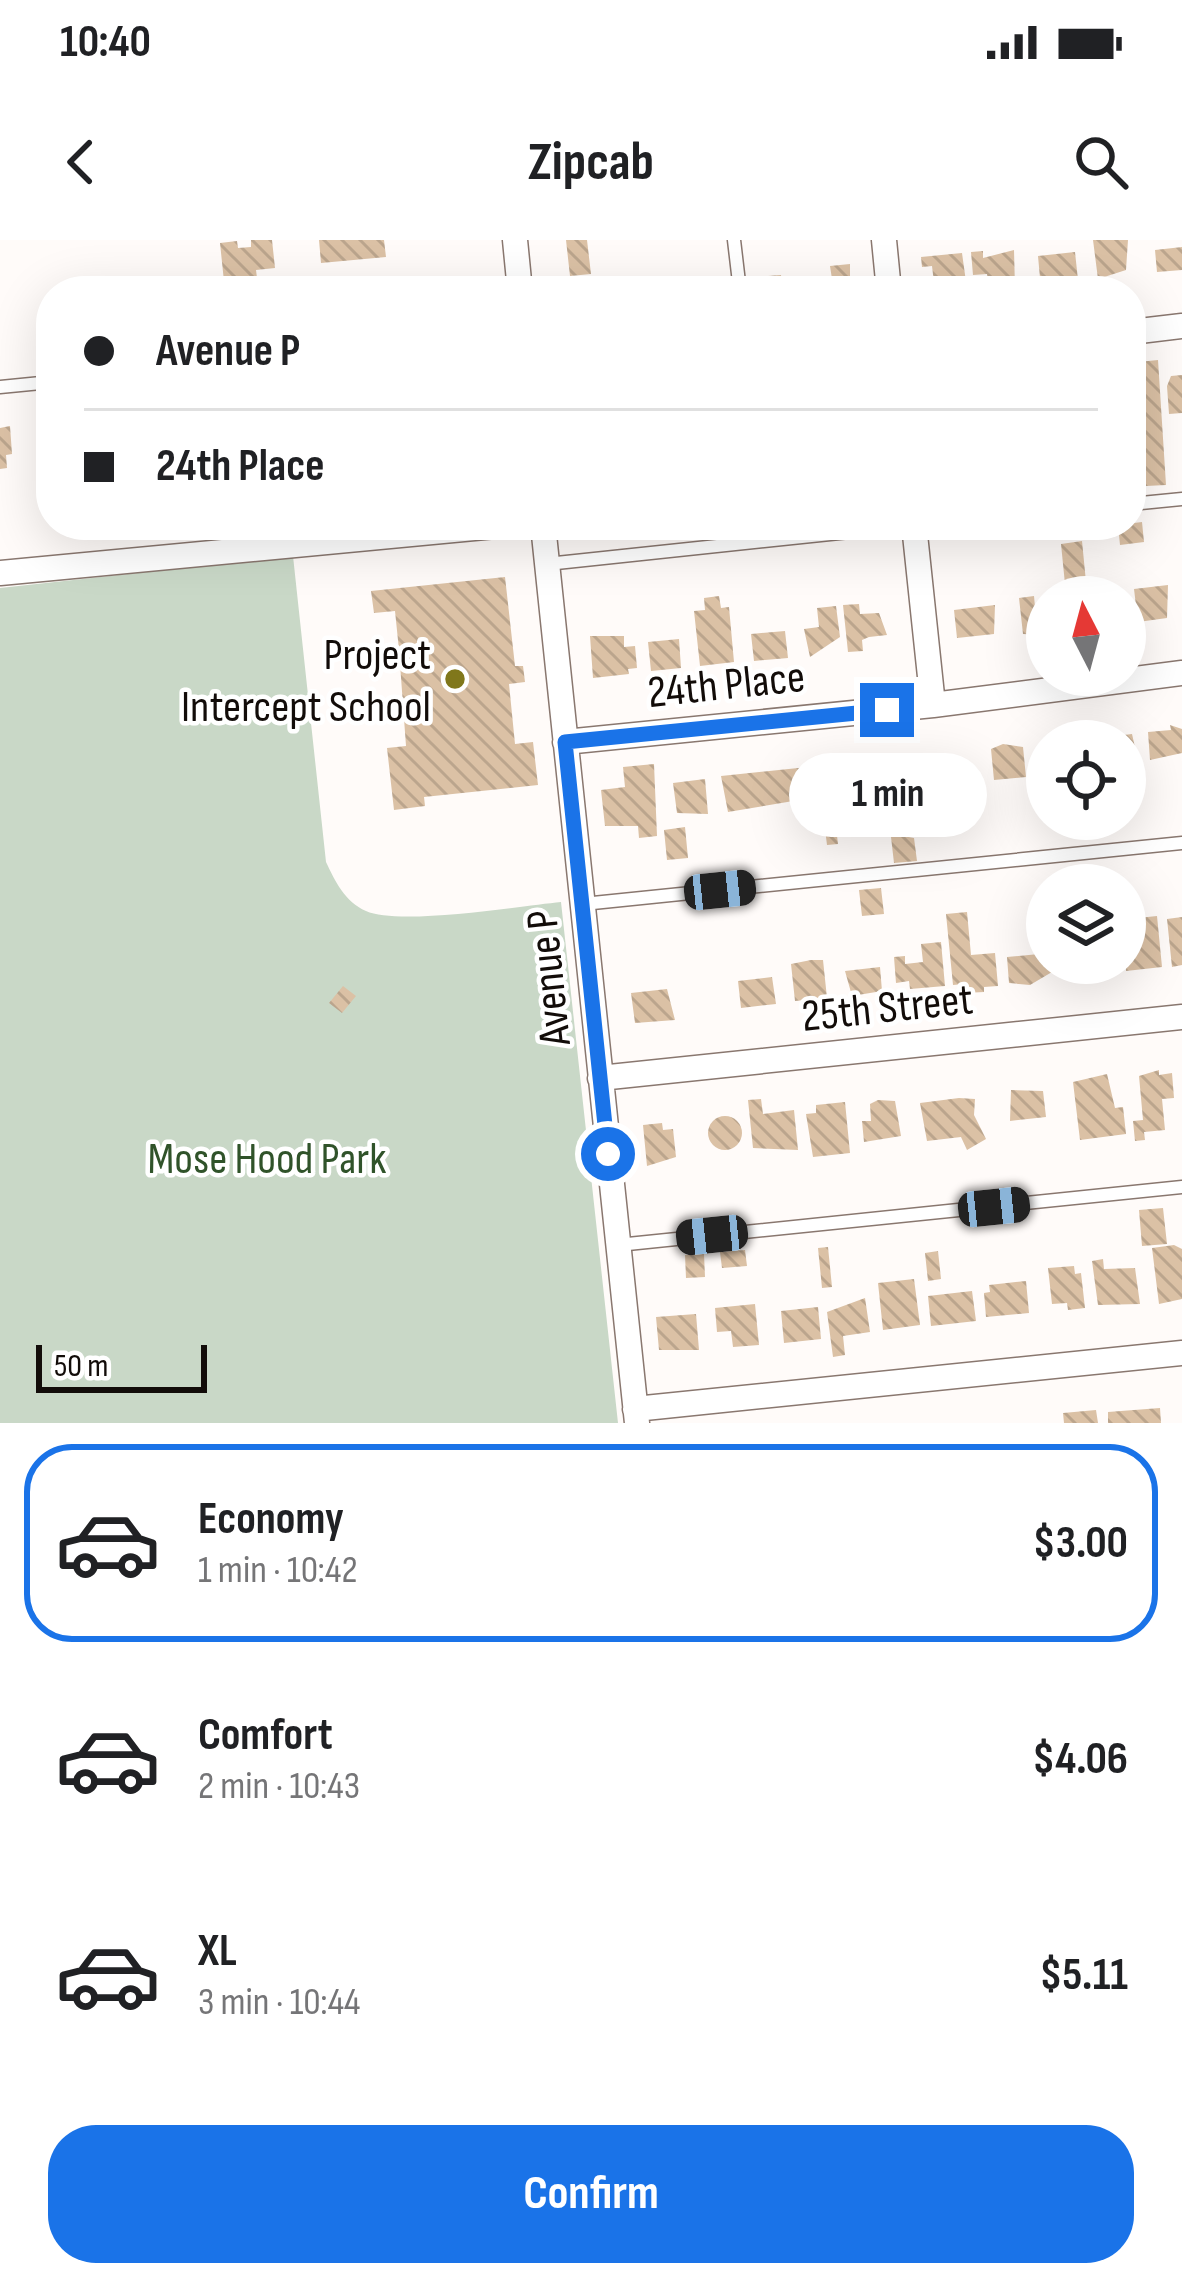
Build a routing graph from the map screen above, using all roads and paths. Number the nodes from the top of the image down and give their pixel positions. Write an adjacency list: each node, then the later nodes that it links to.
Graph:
1 (515, 240): 4 (street)
2 (734, 240): 5 (lane)
3 (884, 240): 6 (street)
4 (519, 276)
5 (738, 276)
6 (888, 276)
7 (1182, 326): 8 (street)
8 (1146, 330)
9 (36, 383): 10 (lane)
10 (0, 387)
11 (1182, 499): 12 (lane)
12 (1146, 503)
13 (351, 540): 18 (street)
14 (545, 540): 17 (street, Avenue P)
15 (774, 540): 17 (lane)
16 (917, 540): 20 (street)
17 (547, 564): 21 (street, Avenue P)
18 (0, 574)
19 (1182, 673): 20 (street, 24th Place)
20 (933, 705): 21 (street, 24th Place)
21 (565, 742): 23 (street, Avenue P)
22 (1182, 843): 23 (lane)
23 (582, 904): 25 (street, Avenue P)
24 (1182, 1017): 25 (street, 25th Street)
25 (600, 1078): 27 (street, Avenue P)
26 (1182, 1187): 27 (lane)
27 (618, 1245): 29 (street, Avenue P)
28 (1182, 1353): 29 (street)
29 (636, 1416)

